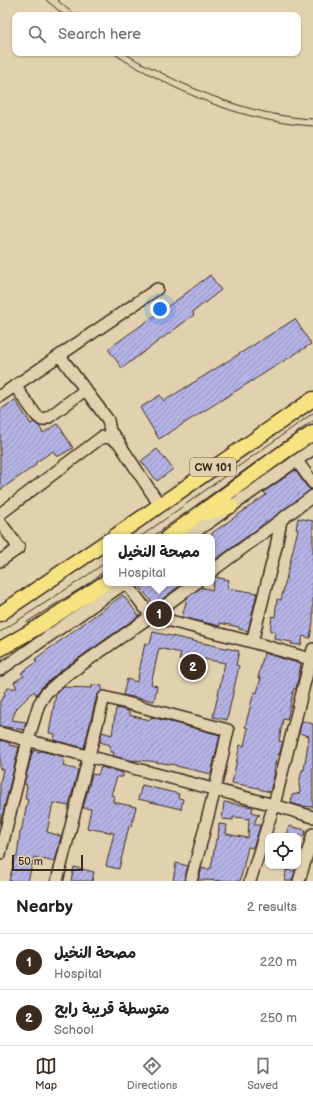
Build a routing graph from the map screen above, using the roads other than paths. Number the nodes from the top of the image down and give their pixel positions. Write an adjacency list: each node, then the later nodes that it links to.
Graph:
1 (157, 289): 2 (street)
2 (60, 356): 3 (street); 4 (street)
3 (14, 386): 4 (street); 5 (street)
4 (85, 390): 8 (street)
5 (0, 396)
6 (313, 399): 13 (main road, CW 101)
7 (313, 432): 16 (main road, CW 101)
8 (119, 443): 13 (street); 15 (street)
9 (313, 449): 10 (street)
10 (297, 461): 11 (street); 14 (street)
11 (313, 483)
12 (313, 496): 17 (street)
13 (159, 504): 19 (main road, CW 101)
14 (231, 506): 16 (main road); 21 (street)
15 (0, 514)
16 (197, 515): 20 (main road, CW 101)
17 (281, 520): 24 (street); 31 (street)
18 (0, 522): 23 (street)
19 (118, 534)
20 (172, 534)
21 (192, 534)
22 (103, 544): 29 (main road)
23 (0, 562)
24 (215, 569)
25 (103, 584): 32 (main road)
26 (121, 586): 34 (street)
27 (127, 586): 30 (street)
28 (192, 586): 30 (street)
29 (0, 614)
30 (151, 616): 31 (street); 36 (street)
31 (252, 642): 33 (street)
32 (0, 649)
33 (312, 656): 39 (street)
34 (0, 670)
35 (0, 733): 36 (street)
36 (28, 740): 37 (street); 42 (street)
37 (88, 756): 38 (street); 38 (street); 43 (street)
38 (215, 789): 39 (street); 44 (street)
39 (274, 805): 40 (street); 45 (street)
40 (313, 817)
41 (313, 834): 46 (street)
42 (0, 854)
43 (57, 881)
44 (191, 881)
45 (250, 881)
46 (299, 881)

